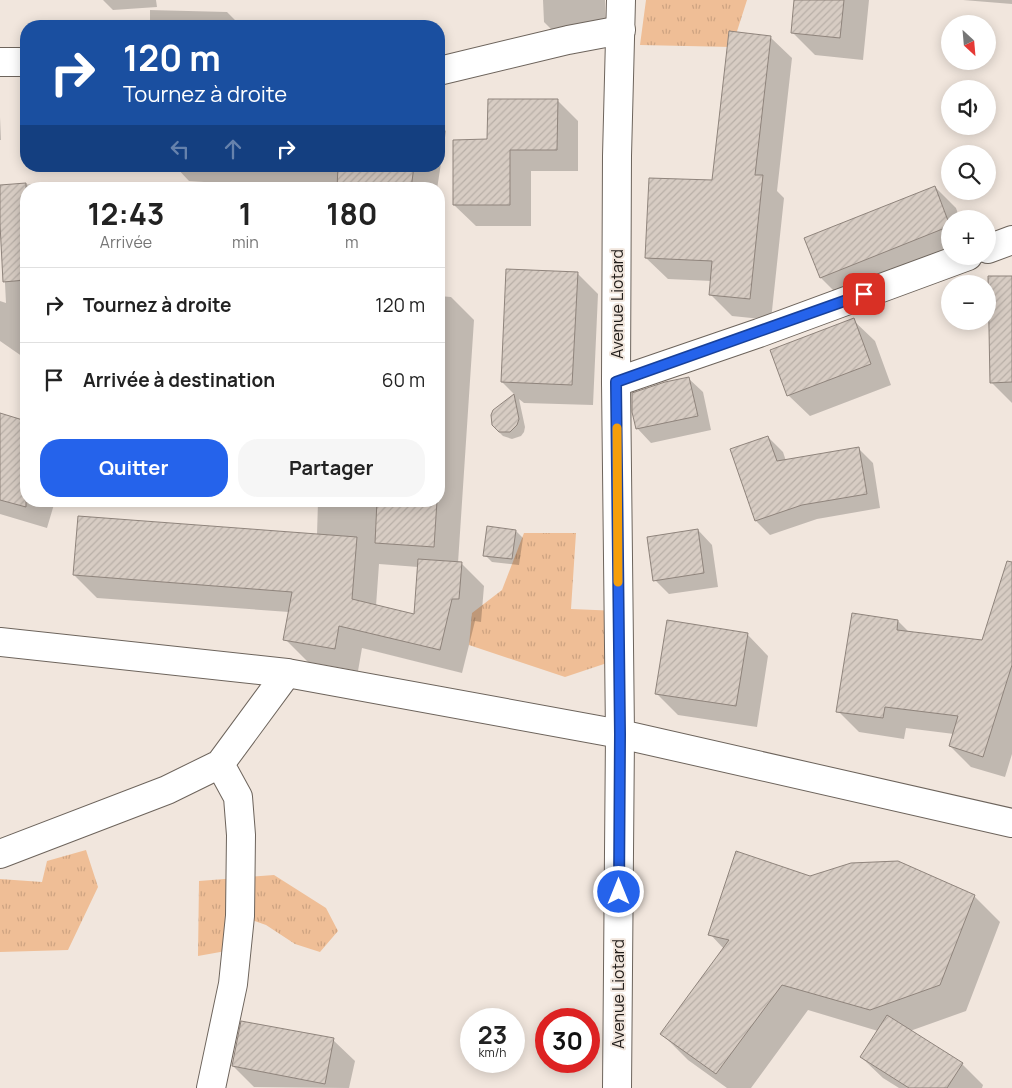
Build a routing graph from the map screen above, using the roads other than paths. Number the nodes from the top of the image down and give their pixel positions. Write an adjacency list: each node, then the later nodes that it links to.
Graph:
1 (621, 0): 2 (street, Avenue Liotard)
2 (621, 30): 5 (street); 9 (street, Avenue Liotard)
3 (0, 62): 4 (street)
4 (20, 62)
5 (445, 70)
6 (1012, 240): 7 (street)
7 (996, 246)
8 (944, 265): 9 (street)
9 (616, 382): 12 (street, Avenue Liotard)
10 (0, 642): 11 (street)
11 (287, 673): 12 (street); 13 (street)
12 (620, 734): 14 (street); 17 (street, Avenue Liotard)
13 (220, 764): 15 (street); 16 (street)
14 (1012, 822)
15 (0, 854)
16 (212, 1088)
17 (617, 1088)

